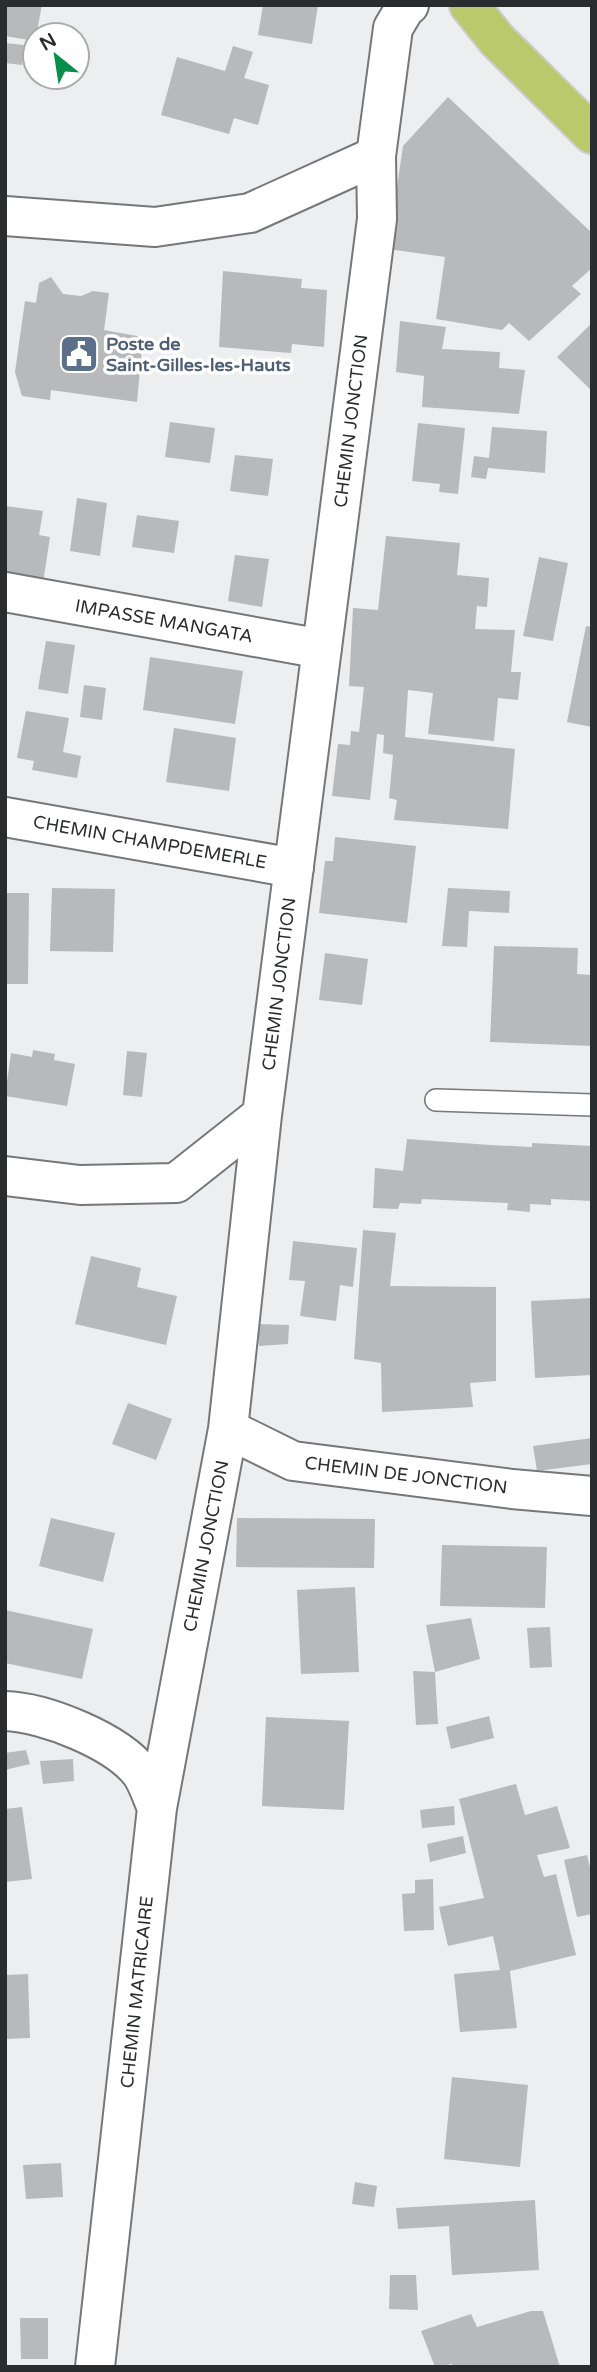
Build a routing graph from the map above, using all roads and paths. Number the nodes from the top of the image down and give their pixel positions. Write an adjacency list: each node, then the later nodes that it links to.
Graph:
1 (409, 5): 4 (street, CHEMIN JONCTION)
2 (469, 5): 3 (main road)
3 (592, 134)
4 (376, 156): 5 (street); 7 (street, CHEMIN JONCTION)
5 (5, 216)
6 (5, 592): 7 (street, IMPASSE MANGATA)
7 (322, 649): 9 (street, CHEMIN JONCTION)
8 (5, 817): 9 (street, CHEMIN CHAMPDEMERLE)
9 (294, 868): 12 (street, CHEMIN JONCTION)
10 (436, 1100): 11 (lane)
11 (592, 1105)
12 (262, 1115): 13 (street); 14 (street, CHEMIN JONCTION)
13 (5, 1176)
14 (228, 1429): 15 (street, CHEMIN DE JONCTION); 17 (street, CHEMIN JONCTION)
15 (592, 1496)
16 (5, 1711): 17 (street)
17 (157, 1808): 18 (street, CHEMIN MATRICAIRE)
18 (96, 2367)

